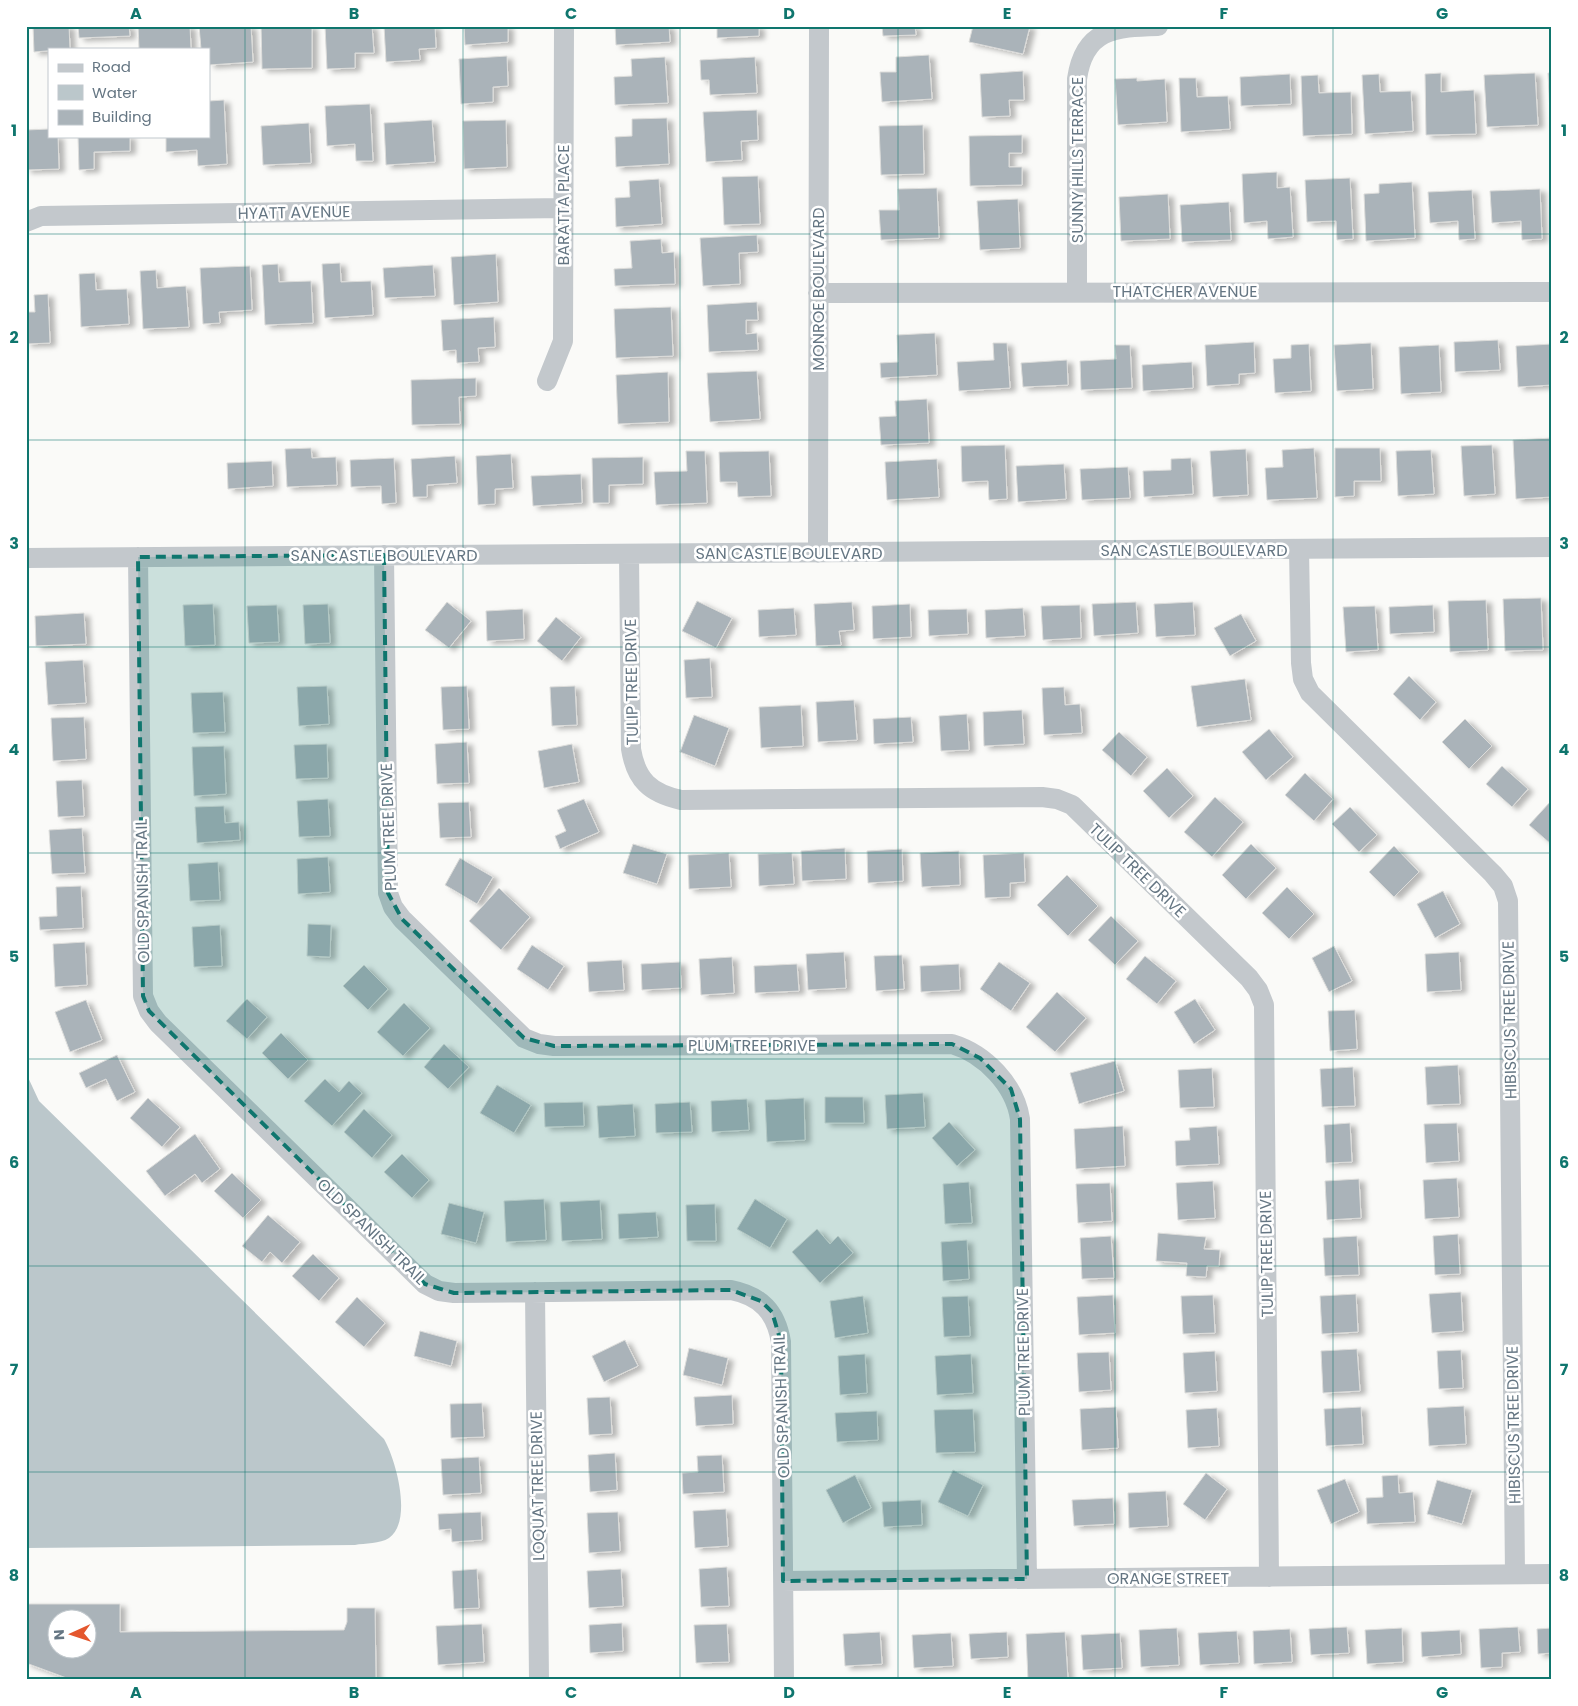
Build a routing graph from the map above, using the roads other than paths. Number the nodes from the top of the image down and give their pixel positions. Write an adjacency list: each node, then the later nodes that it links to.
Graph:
1 (564, 26): 4 (street, BARATTA PLACE)
2 (819, 26): 8 (street, MONROE BOULEVARD)
3 (1158, 26): 6 (street, SUNNY HILLS TERRACE)
4 (563, 208): 5 (street, HYATT AVENUE); 9 (street, BARATTA PLACE)
5 (26, 222)
6 (1077, 291): 7 (street, THATCHER AVENUE); 8 (street, THATCHER AVENUE)
7 (1552, 292)
8 (818, 293): 12 (street, MONROE BOULEVARD)
9 (547, 381)
10 (1552, 547): 11 (street, SAN CASTLE BOULEVARD)
11 (1299, 549): 12 (street, SAN CASTLE BOULEVARD); 18 (street, HIBISCUS TREE DRIVE)
12 (818, 553): 13 (street, SAN CASTLE BOULEVARD)
13 (629, 554): 14 (street, SAN CASTLE BOULEVARD); 20 (street, TULIP TREE DRIVE)
14 (384, 555): 15 (street, SAN CASTLE BOULEVARD); 21 (street, PLUM TREE DRIVE)
15 (138, 557): 16 (street, SAN CASTLE BOULEVARD); 17 (street, OLD SPANISH TRAIL)
16 (26, 558)
17 (535, 1292): 22 (street, OLD SPANISH TRAIL); 23 (street, LOQUAT TREE DRIVE)
18 (1515, 1574): 19 (street, ORANGE STREET); 20 (street, ORANGE STREET)
19 (1552, 1574)
20 (1269, 1577): 21 (street, ORANGE STREET)
21 (1027, 1579): 22 (street, ORANGE STREET)
22 (784, 1581): 24 (street, OLD SPANISH TRAIL)
23 (539, 1680)
24 (784, 1680)

